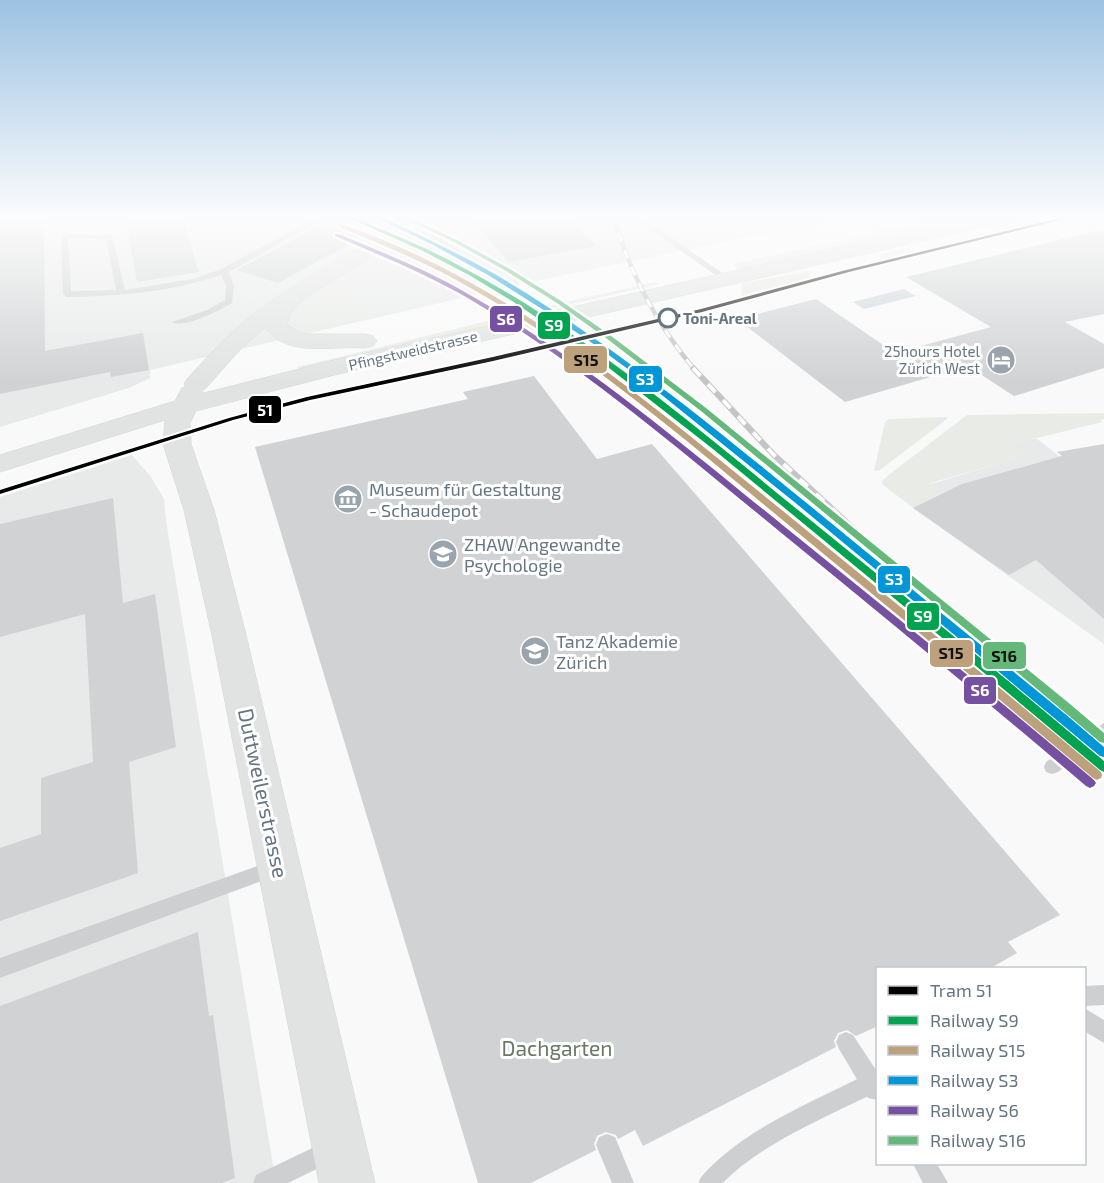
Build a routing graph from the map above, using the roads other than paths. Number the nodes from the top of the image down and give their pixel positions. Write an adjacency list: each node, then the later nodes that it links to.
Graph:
1 (66, 271): 14 (lane)
2 (117, 271): 14 (lane)
3 (224, 271): 14 (lane); 15 (lane)
4 (339, 271): 12 (main road)
5 (483, 271): 10 (lane)
6 (670, 271): 9 (main road)
7 (716, 271): 11 (lane)
8 (762, 271): 11 (main road, Pfingstweidstrasse)
9 (666, 272)
10 (487, 274)
11 (727, 279): 17 (main road, Pfingstweidstrasse)
12 (305, 290): 16 (main road); 17 (main road)
13 (577, 292): 16 (main road, Pfingstweidstrasse)
14 (121, 293)
15 (177, 322)
16 (365, 341): 17 (main road, Pfingstweidstrasse)
17 (190, 395): 18 (main road, Pfingstweidstrasse); 19 (main road, Pfingstweidstrasse); 22 (main road, Duttweilerstrasse)
18 (0, 442)
19 (0, 464)
20 (1104, 729): 21 (lane)
21 (1052, 767)
22 (280, 866): 23 (lane); 32 (main road, Duttweilerstrasse)
23 (0, 968)
24 (1104, 995): 25 (lane)
25 (1086, 996)
26 (1086, 1020): 27 (lane)
27 (1104, 1033)
28 (846, 1042): 30 (lane)
29 (876, 1081): 35 (lane, bridge)
30 (876, 1089)
31 (607, 1145): 34 (lane)
32 (343, 1164): 33 (lane)
33 (264, 1183)
34 (623, 1183)
35 (709, 1183)

